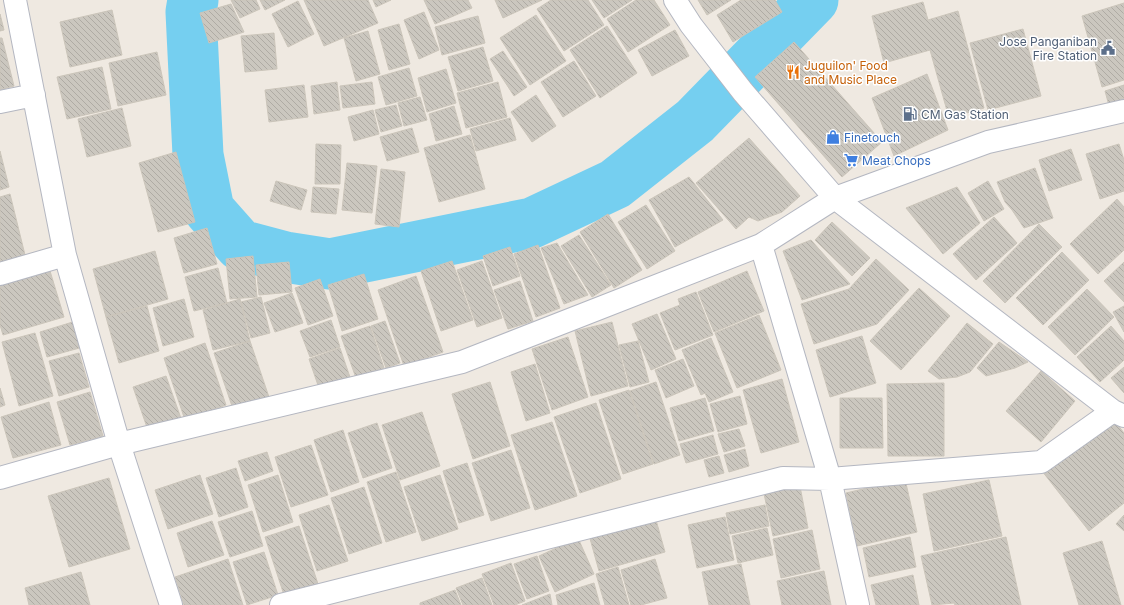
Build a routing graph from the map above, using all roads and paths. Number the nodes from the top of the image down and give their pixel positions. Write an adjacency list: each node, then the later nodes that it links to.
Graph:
1 (15, 0): 3 (street)
2 (675, 0): 6 (street)
3 (34, 95): 4 (street); 8 (street)
4 (0, 102)
5 (1124, 111): 6 (street)
6 (834, 198): 7 (street); 10 (street)
7 (761, 245): 11 (street); 13 (street)
8 (65, 255): 9 (street); 11 (street)
9 (0, 274)
10 (1119, 413): 13 (street)
11 (119, 444): 12 (street); 14 (street)
12 (0, 478)
13 (830, 479): 15 (street); 16 (street)
14 (170, 605)
15 (281, 605)
16 (858, 605)

